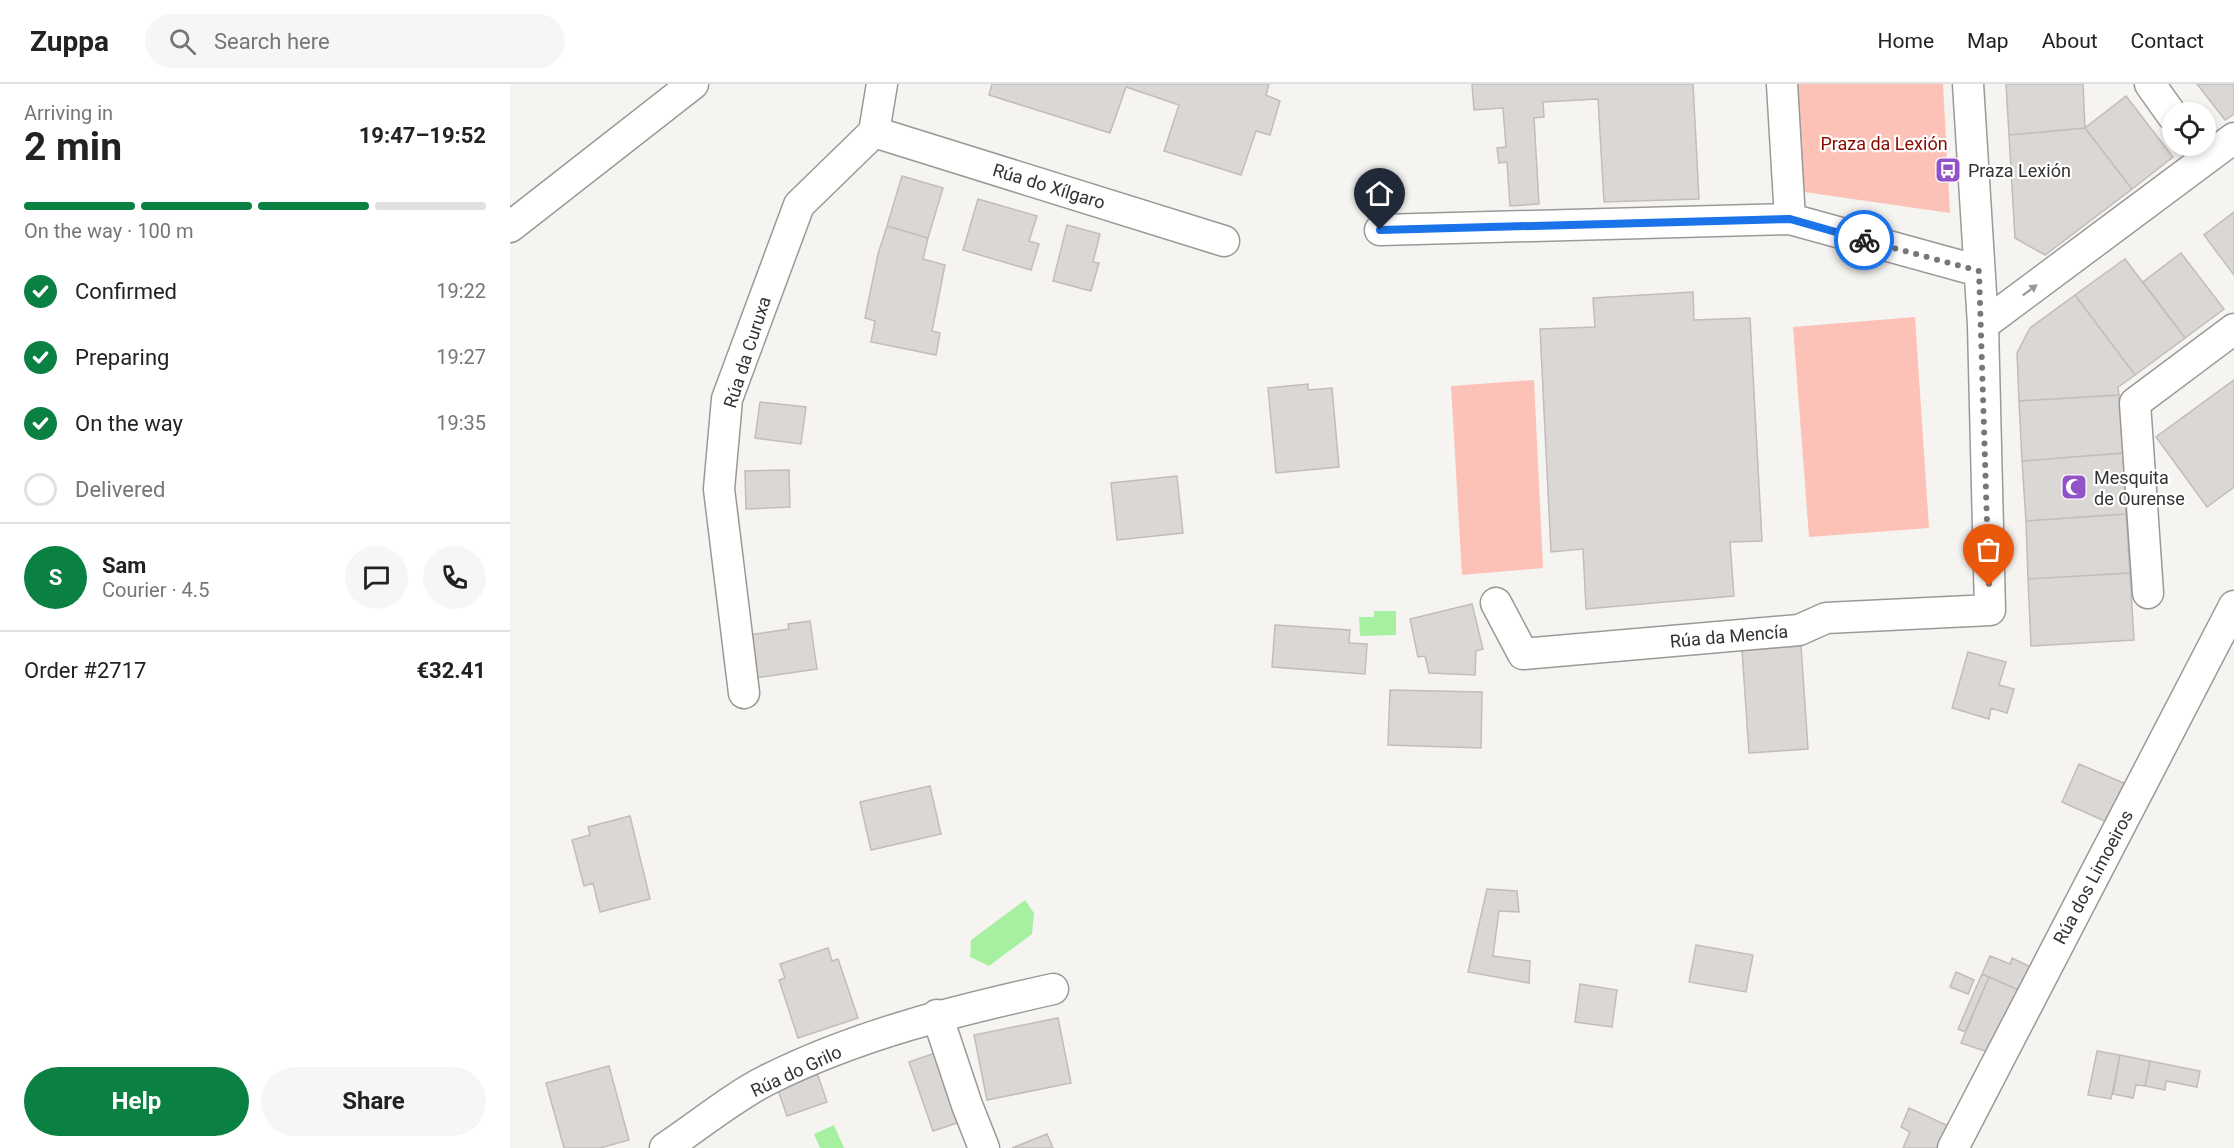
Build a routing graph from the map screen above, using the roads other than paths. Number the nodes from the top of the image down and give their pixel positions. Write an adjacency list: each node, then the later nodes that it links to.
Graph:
1 (693, 84): 12 (street)
2 (882, 84): 7 (street)
3 (1782, 84): 11 (street)
4 (1968, 84): 15 (street)
5 (2150, 84): 6 (street)
6 (2163, 102)
7 (874, 132): 14 (street, Rúa do Xílgaro); 21 (street, Rúa da Curuxa)
8 (2234, 138): 9 (street)
9 (2216, 145)
10 (2195, 156): 16 (street, one-way to 10)
11 (1790, 219): 13 (street); 15 (street)
12 (510, 227)
13 (1380, 230)
14 (1224, 241)
15 (1979, 271): 16 (street)
16 (1983, 325): 19 (street, Rúa da Mencía)
17 (2234, 329): 18 (street)
18 (2148, 593)
19 (1496, 603)
20 (2234, 606): 26 (street, Rúa dos Limoeiros)
21 (744, 693)
22 (1053, 990): 23 (street, Rúa do Grilo)
23 (937, 1015): 24 (street, Rúa do Grilo); 25 (street)
24 (665, 1148)
25 (984, 1148)
26 (1953, 1148)

